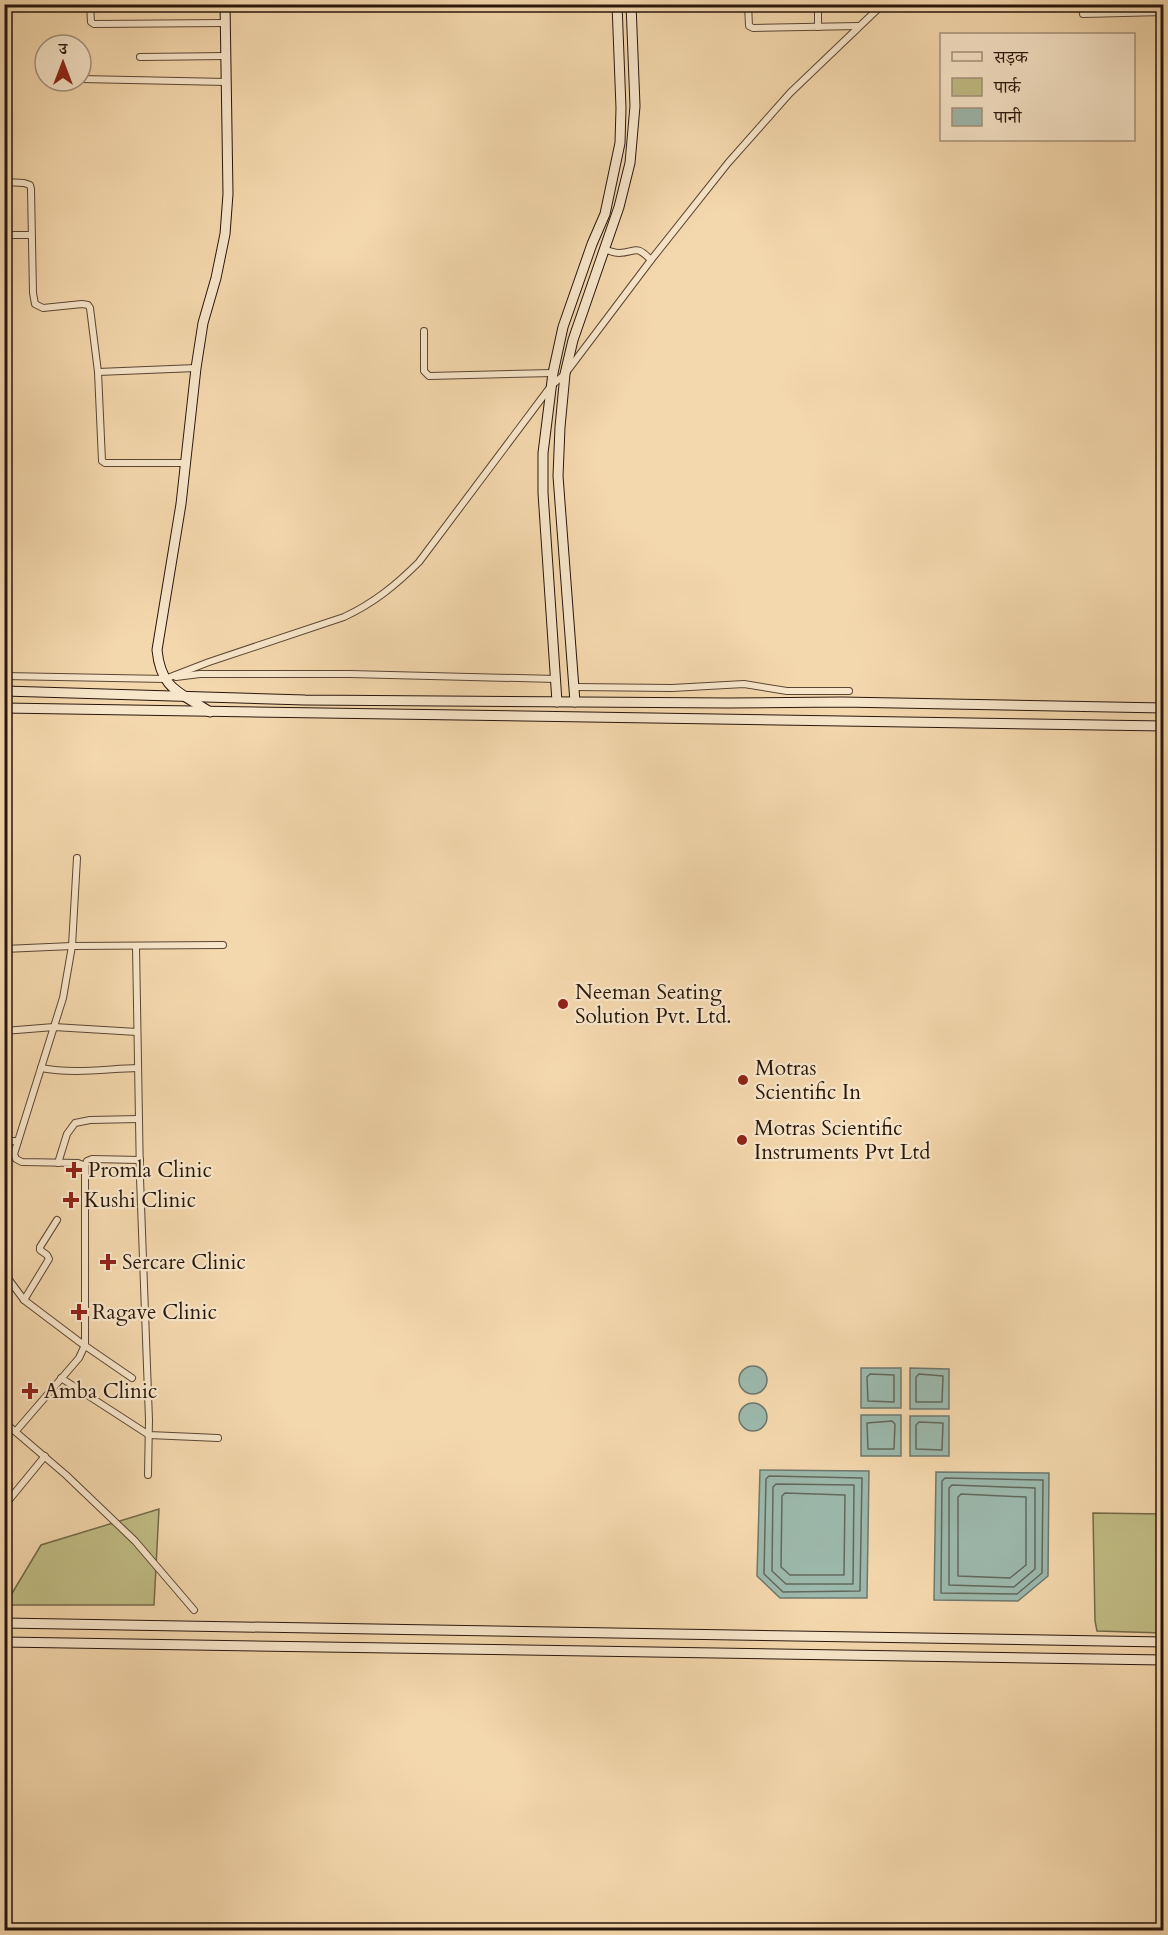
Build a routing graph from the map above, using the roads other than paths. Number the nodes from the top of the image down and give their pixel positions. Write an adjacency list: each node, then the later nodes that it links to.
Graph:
1 (90, 4): 10 (street)
2 (225, 4): 10 (street)
3 (618, 4): 25 (street)
4 (631, 4): 20 (street)
5 (748, 4): 12 (street)
6 (818, 4): 12 (street)
7 (883, 4): 11 (street)
8 (1164, 12): 9 (street)
9 (1083, 14)
10 (225, 23): 13 (street)
11 (859, 26): 12 (street); 21 (street)
12 (818, 27)
13 (226, 56): 14 (street); 16 (street)
14 (140, 57)
15 (93, 79): 16 (street)
16 (227, 82): 23 (street)
17 (4, 182): 19 (street)
18 (4, 235): 19 (street)
19 (31, 235): 24 (street)
20 (604, 249): 21 (street); 26 (street)
21 (651, 260): 26 (street)
22 (424, 332): 25 (street)
23 (196, 368): 24 (street); 28 (street)
24 (98, 372): 28 (street)
25 (553, 373): 27 (street)
26 (565, 374): 27 (street); 32 (street)
27 (551, 386): 30 (street); 31 (street)
28 (185, 463): 30 (street)
29 (4, 676): 30 (street)
30 (165, 679): 31 (street); 35 (street)
31 (556, 679): 37 (street)
32 (574, 687): 34 (street); 38 (street)
33 (4, 691): 35 (street)
34 (849, 691)
35 (188, 697): 36 (street); 43 (street)
36 (242, 699): 37 (street); 42 (street)
37 (557, 702): 38 (street)
38 (575, 702): 39 (street)
39 (842, 702): 41 (street); 44 (street)
40 (4, 708): 43 (street)
41 (1164, 708)
42 (242, 712): 43 (street); 44 (street)
43 (211, 713)
44 (842, 722): 45 (street)
45 (1164, 726)
46 (77, 858): 48 (street)
47 (223, 945): 49 (street)
48 (72, 946): 49 (street); 50 (street); 51 (street)
49 (136, 946): 53 (street)
50 (4, 949)
51 (54, 1027): 52 (street); 53 (street); 54 (street)
52 (4, 1031)
53 (137, 1032): 55 (street)
54 (41, 1068): 55 (street); 58 (street)
55 (137, 1068): 56 (street)
56 (139, 1119): 59 (street); 60 (street)
57 (4, 1141): 58 (street)
58 (18, 1141): 60 (street)
59 (140, 1160): 61 (street); 70 (street)
60 (58, 1163): 61 (street)
61 (85, 1165): 65 (street)
62 (57, 1220): 64 (street)
63 (4, 1272): 64 (street)
64 (24, 1300): 65 (street)
65 (85, 1345): 66 (street); 67 (street)
66 (61, 1378): 69 (street); 70 (street)
67 (132, 1378)
68 (6, 1426): 69 (street)
69 (16, 1431): 72 (street)
70 (149, 1435): 71 (street); 73 (street)
71 (218, 1438)
72 (45, 1456): 74 (street); 75 (street)
73 (148, 1475)
74 (4, 1506)
75 (194, 1610)
76 (4, 1623): 78 (street)
77 (4, 1642): 79 (street)
78 (1164, 1642)
79 (1164, 1660)

